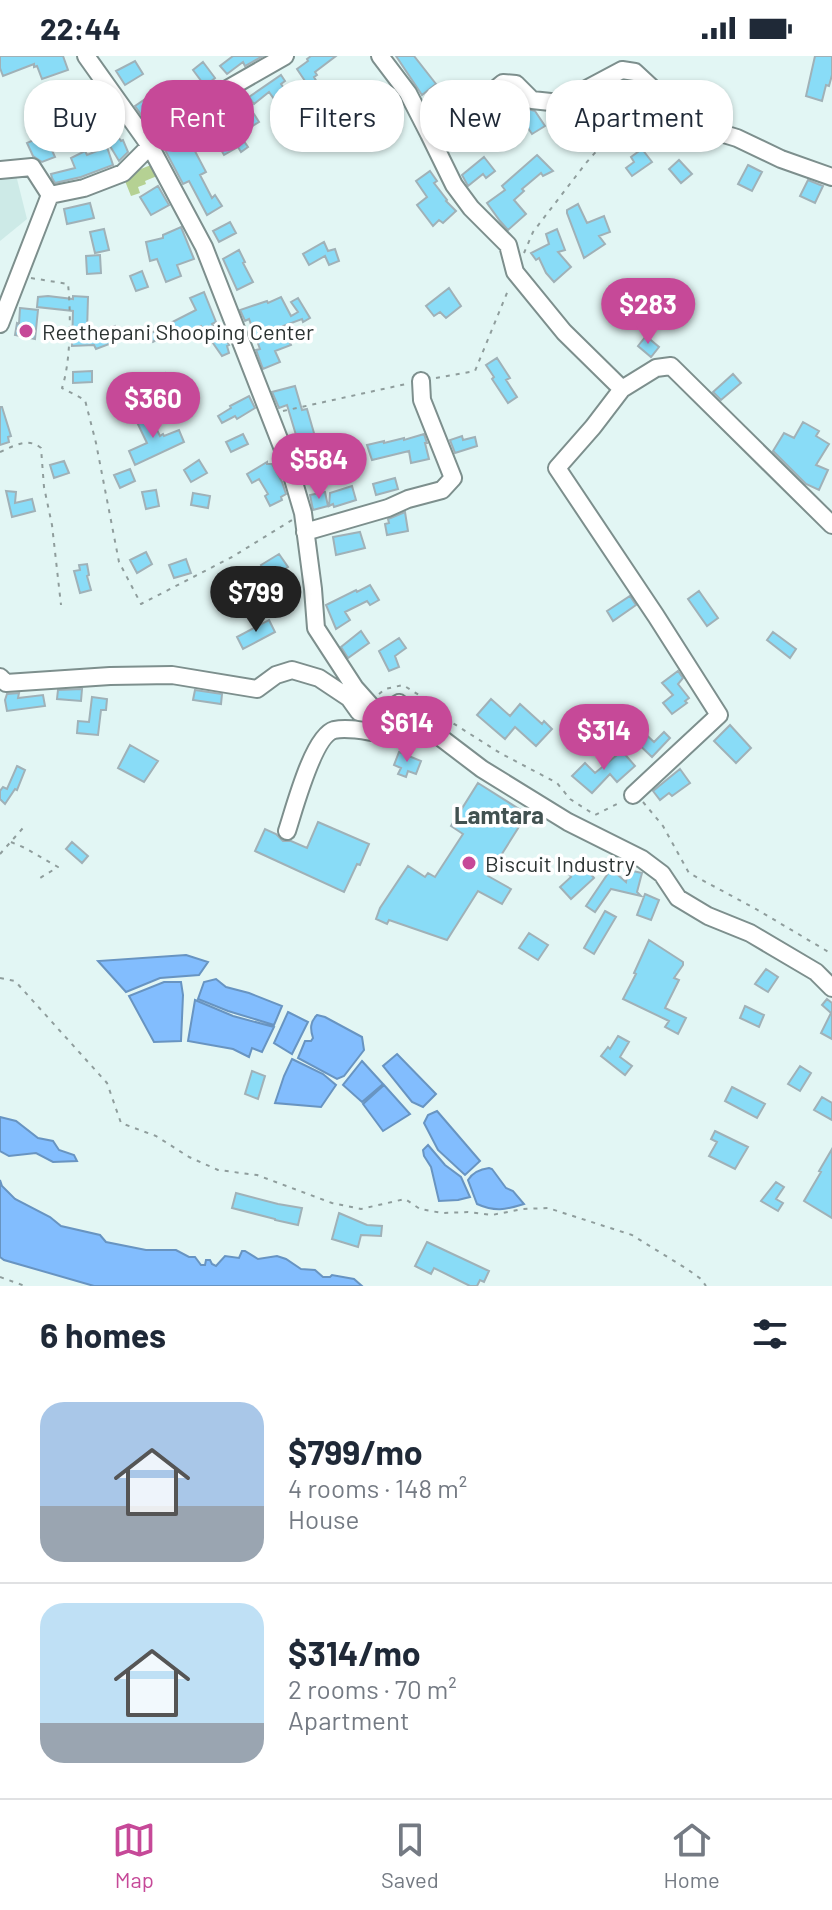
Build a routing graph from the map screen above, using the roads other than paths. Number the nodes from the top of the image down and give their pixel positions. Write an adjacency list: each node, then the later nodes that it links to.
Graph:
1 (86, 56): 7 (street)
2 (285, 56): 4 (street)
3 (380, 56): 6 (street)
4 (243, 80)
5 (530, 98): 12 (street)
6 (420, 116)
7 (141, 133)
8 (144, 152): 13 (street)
9 (153, 152): 18 (street)
10 (438, 152): 16 (street)
11 (0, 170): 13 (street)
12 (832, 177)
13 (50, 195): 14 (street)
14 (0, 324)
15 (421, 381): 18 (street)
16 (622, 389): 17 (street); 22 (street)
17 (832, 525)
18 (305, 532): 20 (street)
19 (0, 677): 20 (street)
20 (374, 709): 21 (street)
21 (427, 727): 23 (street); 24 (street)
22 (633, 795)
23 (287, 831)
24 (832, 988)

